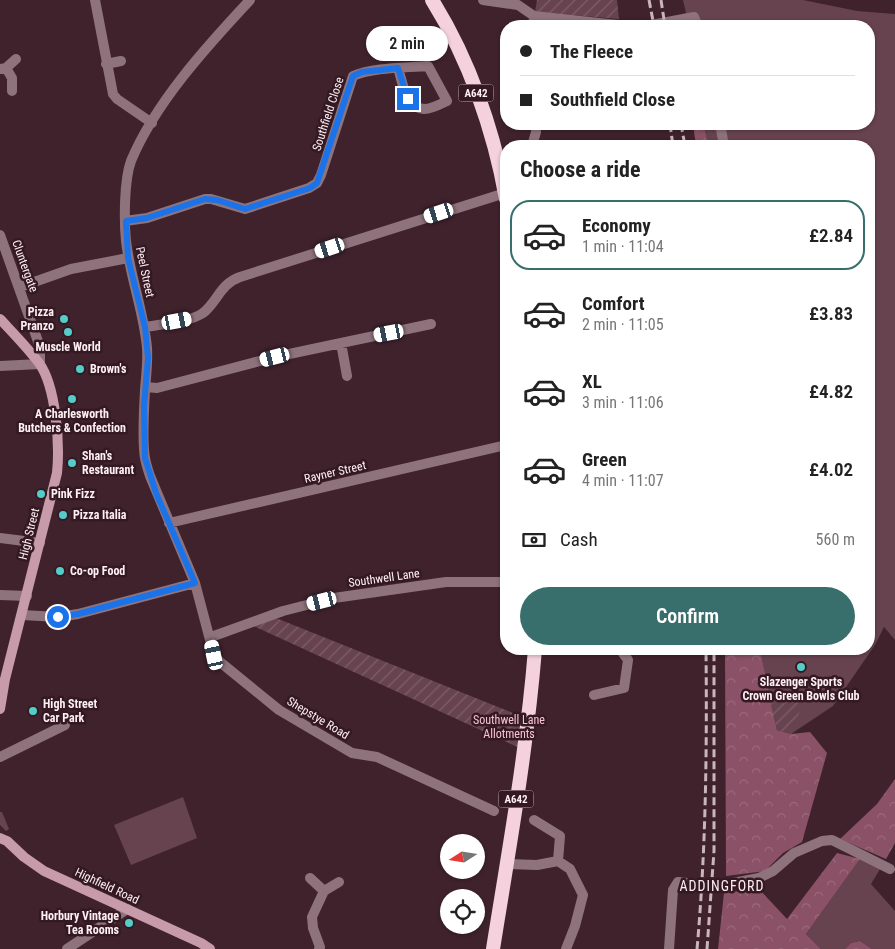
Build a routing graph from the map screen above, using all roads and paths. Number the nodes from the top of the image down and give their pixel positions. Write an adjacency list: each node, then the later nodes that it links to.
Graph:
1 (95, 0): 10 (street)
2 (250, 0): 14 (street, Peel Street)
3 (432, 0): 15 (highway, A642)
4 (483, 0): 5 (street)
5 (533, 20)
6 (685, 20): 7 (street)
7 (695, 20)
8 (16, 59): 11 (street)
9 (121, 61): 10 (street)
10 (106, 64): 14 (street)
11 (3, 68): 13 (street)
12 (398, 68): 12 (street, Southfield Close); 17 (street, Southfield Close)
13 (12, 91)
14 (152, 123): 17 (street, Peel Street)
15 (500, 168)
16 (500, 198): 23 (street)
17 (126, 221): 19 (street, Peel Street)
18 (0, 235): 20 (street, Cluntergate)
19 (128, 258): 20 (street); 23 (street, Peel Street)
20 (20, 287): 25 (street, Cluntergate)
21 (0, 319): 25 (main road)
22 (424, 323): 24 (street)
23 (145, 327): 28 (street, Peel Street)
24 (341, 343): 27 (street); 28 (street)
25 (40, 364): 26 (street); 32 (main road, High Street)
26 (0, 366)
27 (347, 376)
28 (146, 387): 30 (street, Peel Street)
29 (500, 446): 30 (street, Rayner Street)
30 (170, 523): 34 (street, Peel Street)
31 (0, 538): 32 (street)
32 (40, 543): 36 (main road, High Street)
33 (500, 582): 38 (street, Southwell Lane)
34 (195, 583): 37 (street); 38 (street, Peel Street)
35 (4, 595): 36 (street)
36 (27, 596): 37 (main road, High Street)
37 (22, 615): 42 (main road, High Street)
38 (210, 638): 45 (street, Shepstye Road)
39 (534, 655): 49 (highway, A642)
40 (624, 655): 41 (street)
41 (594, 695)
42 (0, 709)
43 (65, 725): 44 (street)
44 (0, 757)
45 (494, 811)
46 (534, 820): 48 (street)
47 (0, 838): 54 (main road, Highfield Road)
48 (558, 861): 49 (street); 59 (street)
49 (506, 864): 58 (highway, A642)
50 (890, 869): 60 (street)
51 (310, 878): 53 (street)
52 (338, 882): 53 (street)
53 (324, 891): 56 (street)
54 (127, 909): 55 (main road, Highfield Road); 57 (street)
55 (201, 947)
56 (321, 948)
57 (68, 949)
58 (493, 949)
59 (566, 949)
60 (669, 949)

